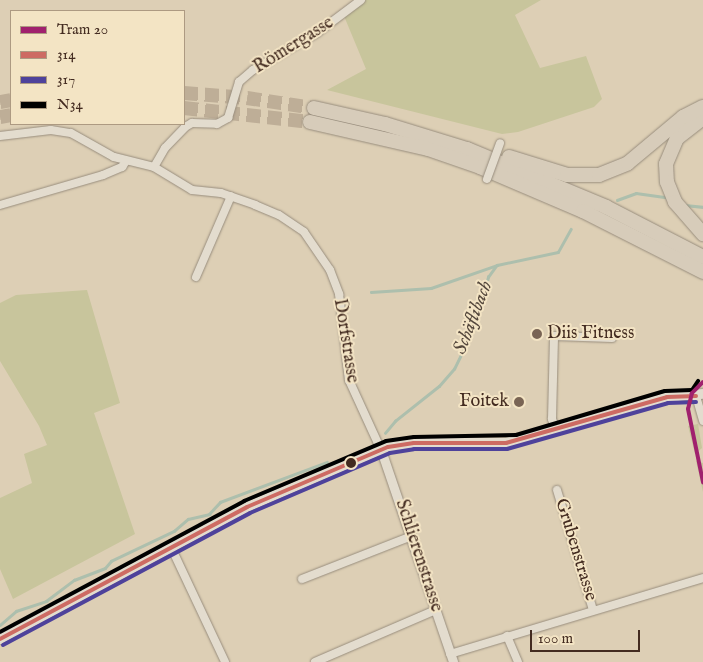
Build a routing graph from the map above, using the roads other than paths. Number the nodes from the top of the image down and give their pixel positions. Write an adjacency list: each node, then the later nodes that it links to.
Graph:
1 (360, 0): 8 (street, Römergasse)
2 (703, 107): 6 (highway)
3 (703, 118): 12 (highway)
4 (0, 136): 7 (street, Dorfstrasse)
5 (500, 143): 9 (street, bridge)
6 (467, 149): 13 (highway); 14 (highway)
7 (126, 161): 8 (street, Dorfstrasse); 11 (street)
8 (154, 167): 10 (street, Dorfstrasse)
9 (486, 179)
10 (231, 196): 15 (street); 20 (street, Dorfstrasse)
11 (0, 205)
12 (703, 234)
13 (703, 257)
14 (703, 273)
15 (196, 277)
16 (612, 338): 19 (street)
17 (700, 395): 18 (street); 19 (main road)
18 (703, 421)
19 (556, 430): 20 (main road)
20 (381, 450): 22 (street, Schlierenstrasse); 23 (main road)
21 (557, 490): 27 (street, Grubenstrasse)
22 (412, 536): 25 (street); 26 (street, Schlierenstrasse)
23 (171, 547): 29 (main road); 32 (street)
24 (703, 578): 27 (street)
25 (302, 579)
26 (436, 610): 30 (street, Schlierenstrasse); 31 (street)
27 (593, 610): 28 (street)
28 (508, 636): 30 (street); 34 (street)
29 (0, 640)
30 (452, 658)
31 (324, 660): 33 (street)
32 (225, 662)
33 (315, 662)
34 (518, 662)

